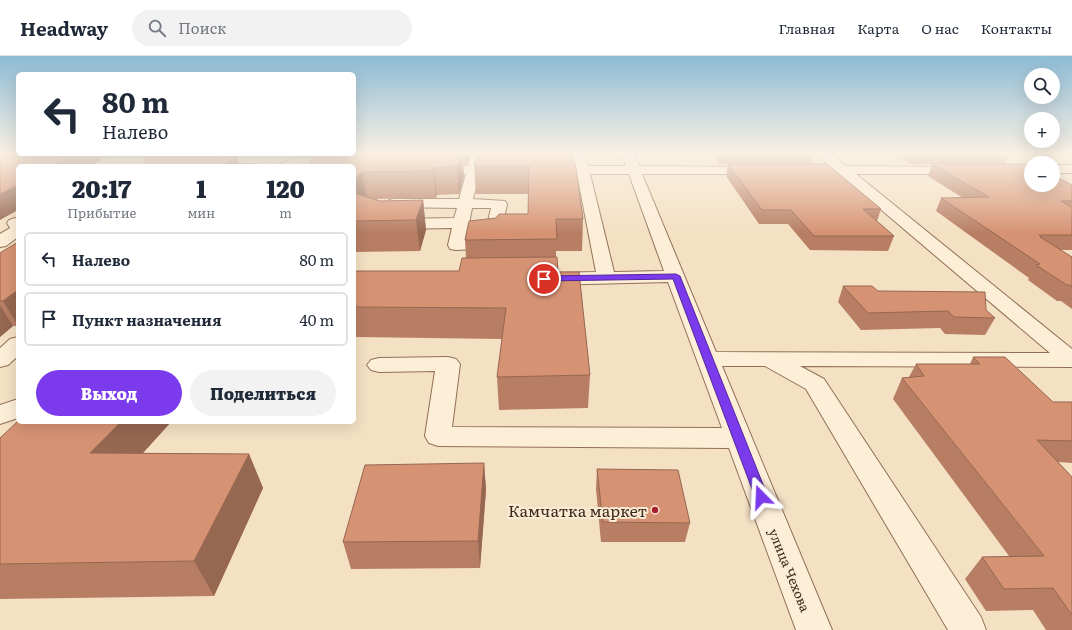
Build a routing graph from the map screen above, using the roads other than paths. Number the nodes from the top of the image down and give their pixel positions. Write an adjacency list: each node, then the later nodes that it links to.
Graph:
1 (471, 180): 5 (street)
2 (584, 180): 12 (street)
3 (637, 180): 11 (street, улица Чехова)
4 (854, 180): 18 (street)
5 (466, 203): 6 (street); 8 (street); 8 (street)
6 (380, 204)
7 (378, 222): 8 (street)
8 (461, 223)
9 (16, 231): 10 (street)
10 (0, 242)
11 (676, 276): 12 (street); 15 (street, улица Чехова)
12 (606, 278): 13 (street)
13 (529, 279)
14 (16, 346): 16 (street)
15 (708, 359): 17 (street); 22 (street, улица Чехова)
16 (0, 360)
17 (771, 360): 18 (street); 24 (street)
18 (1072, 360)
19 (379, 365): 22 (street)
20 (16, 409): 21 (street)
21 (0, 415)
22 (738, 438): 23 (street, улица Чехова)
23 (814, 630)
24 (968, 630)

